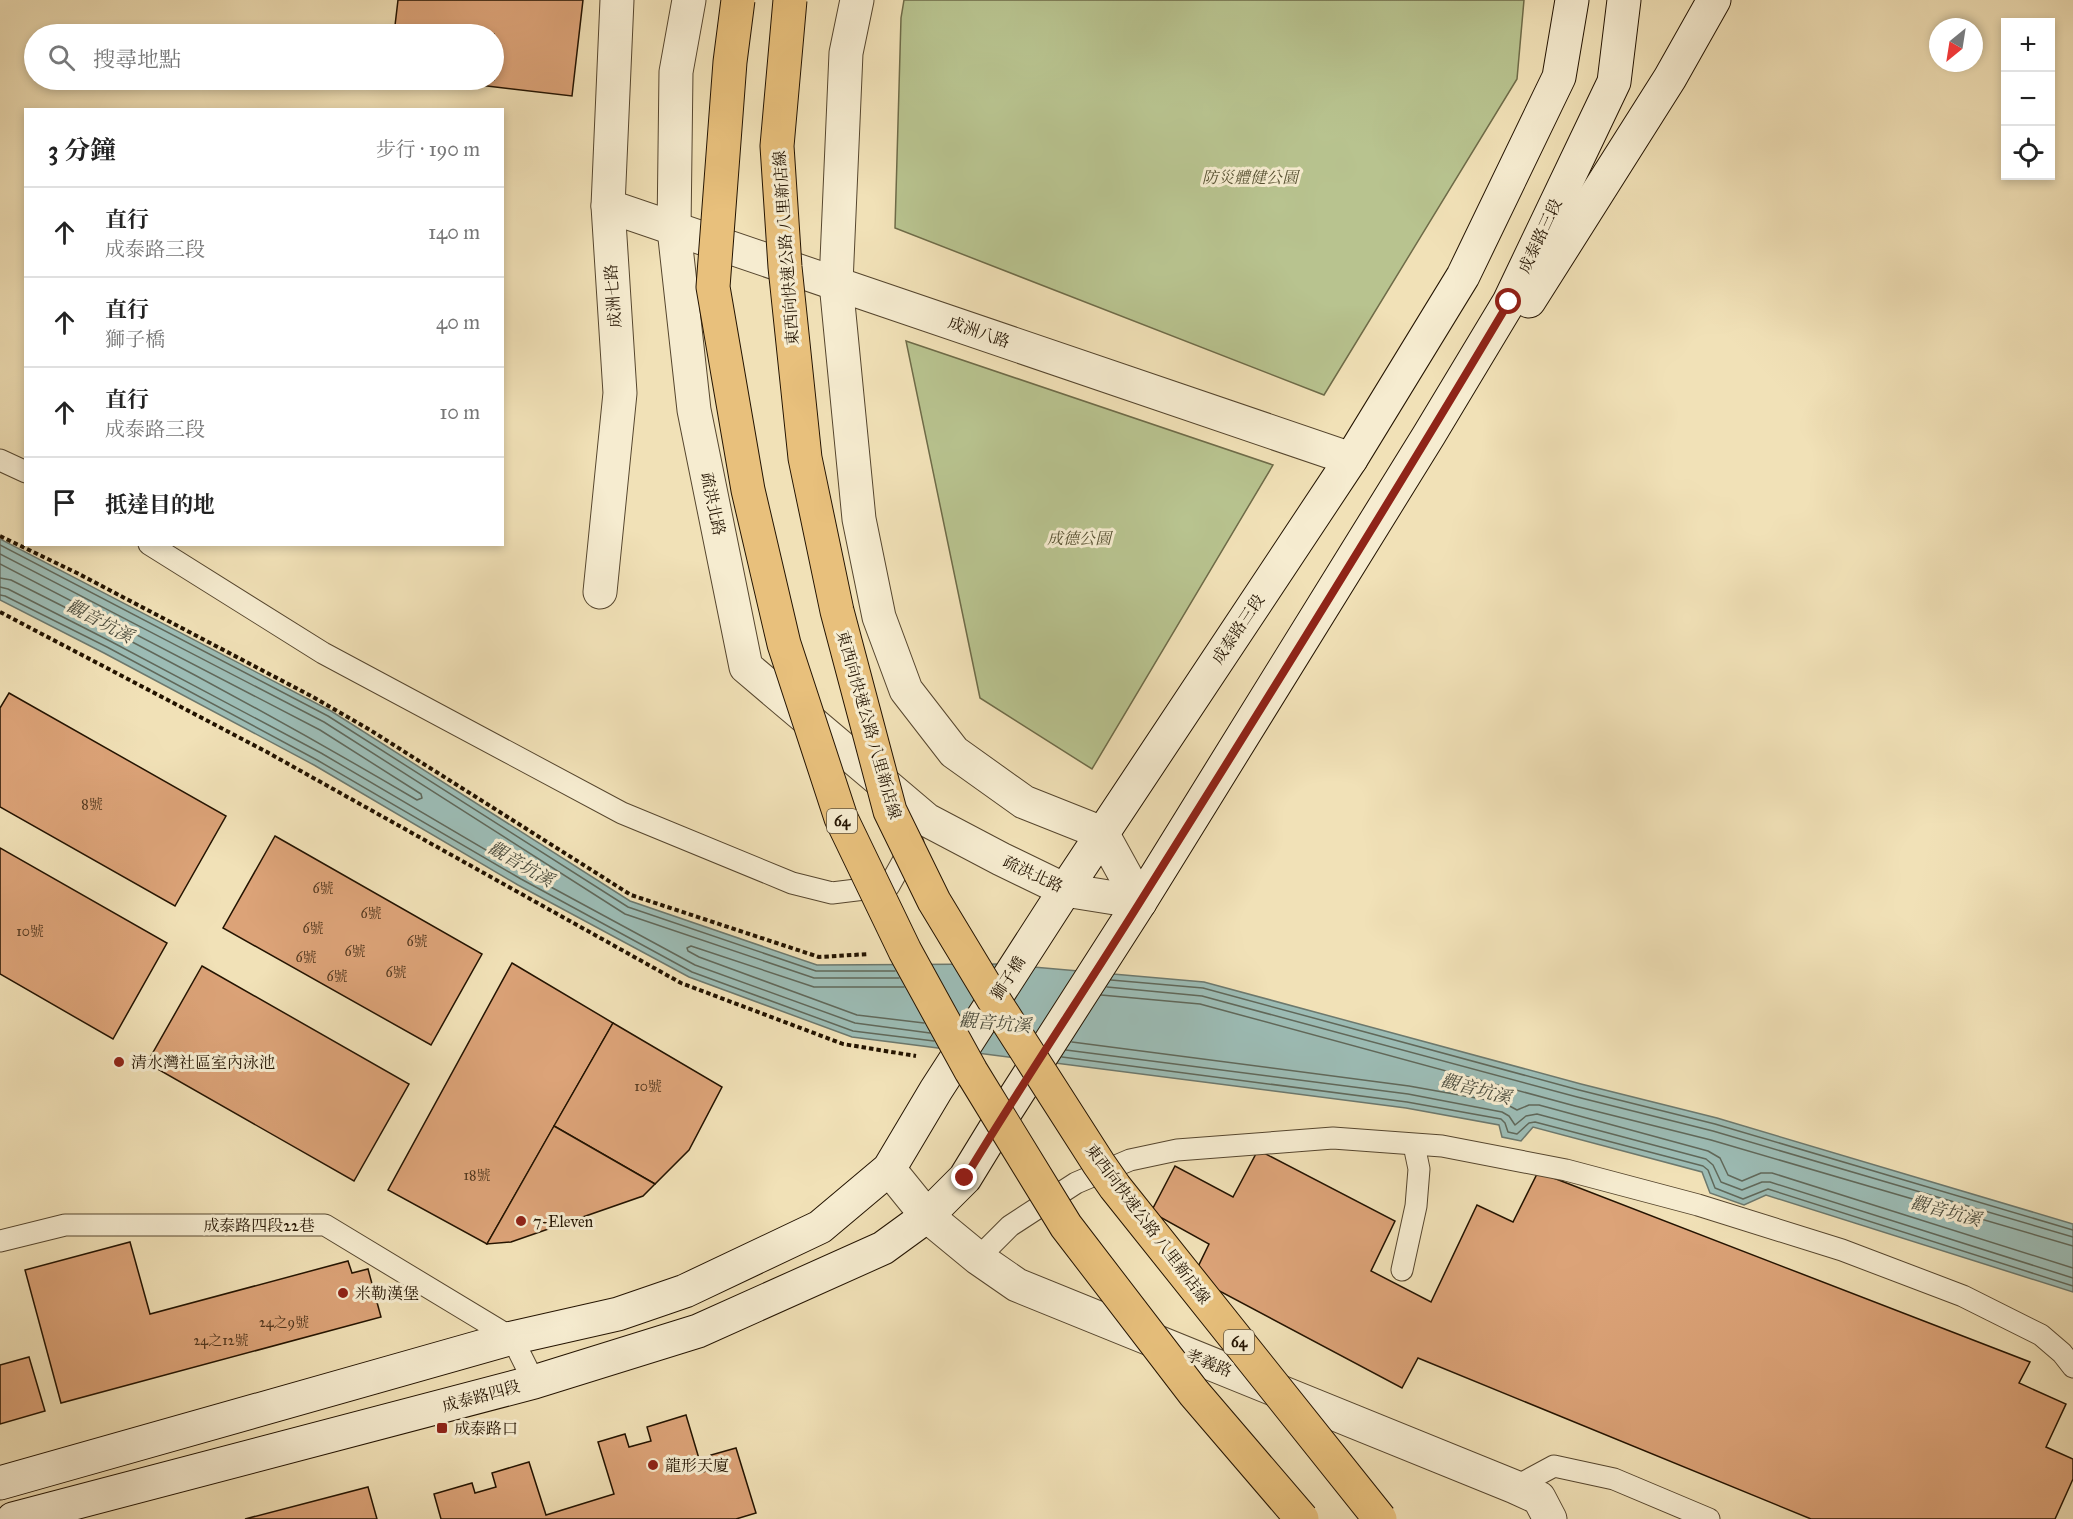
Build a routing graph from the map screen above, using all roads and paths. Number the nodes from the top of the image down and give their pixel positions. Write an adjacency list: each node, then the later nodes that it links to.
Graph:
1 (617, 0): 9 (main road, 成洲七路)
2 (689, 0): 10 (main road, 疏洪北路)
3 (738, 0): 39 (highway, 64, bridge)
4 (790, 0): 40 (highway, 東西向快速公路 八里新店線 / 64, bridge)
5 (857, 0): 11 (main road)
6 (1572, 0): 13 (main road, 成泰路三段)
7 (1624, 0): 12 (main road, 成泰路三段)
8 (1714, 0): 12 (main road)
9 (608, 206): 10 (main road, 成洲八路); 18 (main road, 成洲七路)
10 (674, 229): 11 (main road, 成洲八路); 20 (main road, 疏洪北路)
11 (836, 284): 13 (main road, 成洲八路); 21 (main road)
12 (1430, 435): 23 (main road, 成泰路三段)
13 (1351, 459): 21 (main road, 成泰路三段)
14 (0, 460): 15 (lane)
15 (24, 471)
16 (0, 536): 25 (path)
17 (152, 546): 20 (lane)
18 (600, 592)
19 (0, 612): 26 (path)
20 (927, 820): 22 (main road, 疏洪北路)
21 (1102, 833): 22 (main road, 成泰路三段); 23 (main road)
22 (1065, 890): 23 (main road, 疏洪北路); 24 (main road, 成泰路三段)
23 (1140, 902): 29 (main road, 成泰路三段)
24 (1041, 928): 28 (main road, 獅子橋, bridge)
25 (879, 953)
26 (924, 1058)
27 (1414, 1144): 31 (lane); 32 (lane); 34 (lane)
28 (889, 1169): 29 (main road, 孝義路); 33 (main road)
29 (927, 1216): 31 (main road, 孝義路); 35 (main road, 成泰路四段)
30 (0, 1241): 33 (lane, 成泰路四段22巷)
31 (978, 1258): 37 (main road, 孝義路)
32 (1402, 1270)
33 (512, 1338): 35 (lane); 36 (main road)
34 (2073, 1367)
35 (534, 1382): 38 (main road, 成泰路四段)
36 (0, 1483)
37 (1515, 1487): 41 (main road, 孝義路); 42 (lane)
38 (14, 1519)
39 (1302, 1519)
40 (1380, 1519)
41 (1550, 1519)
42 (1709, 1519)

